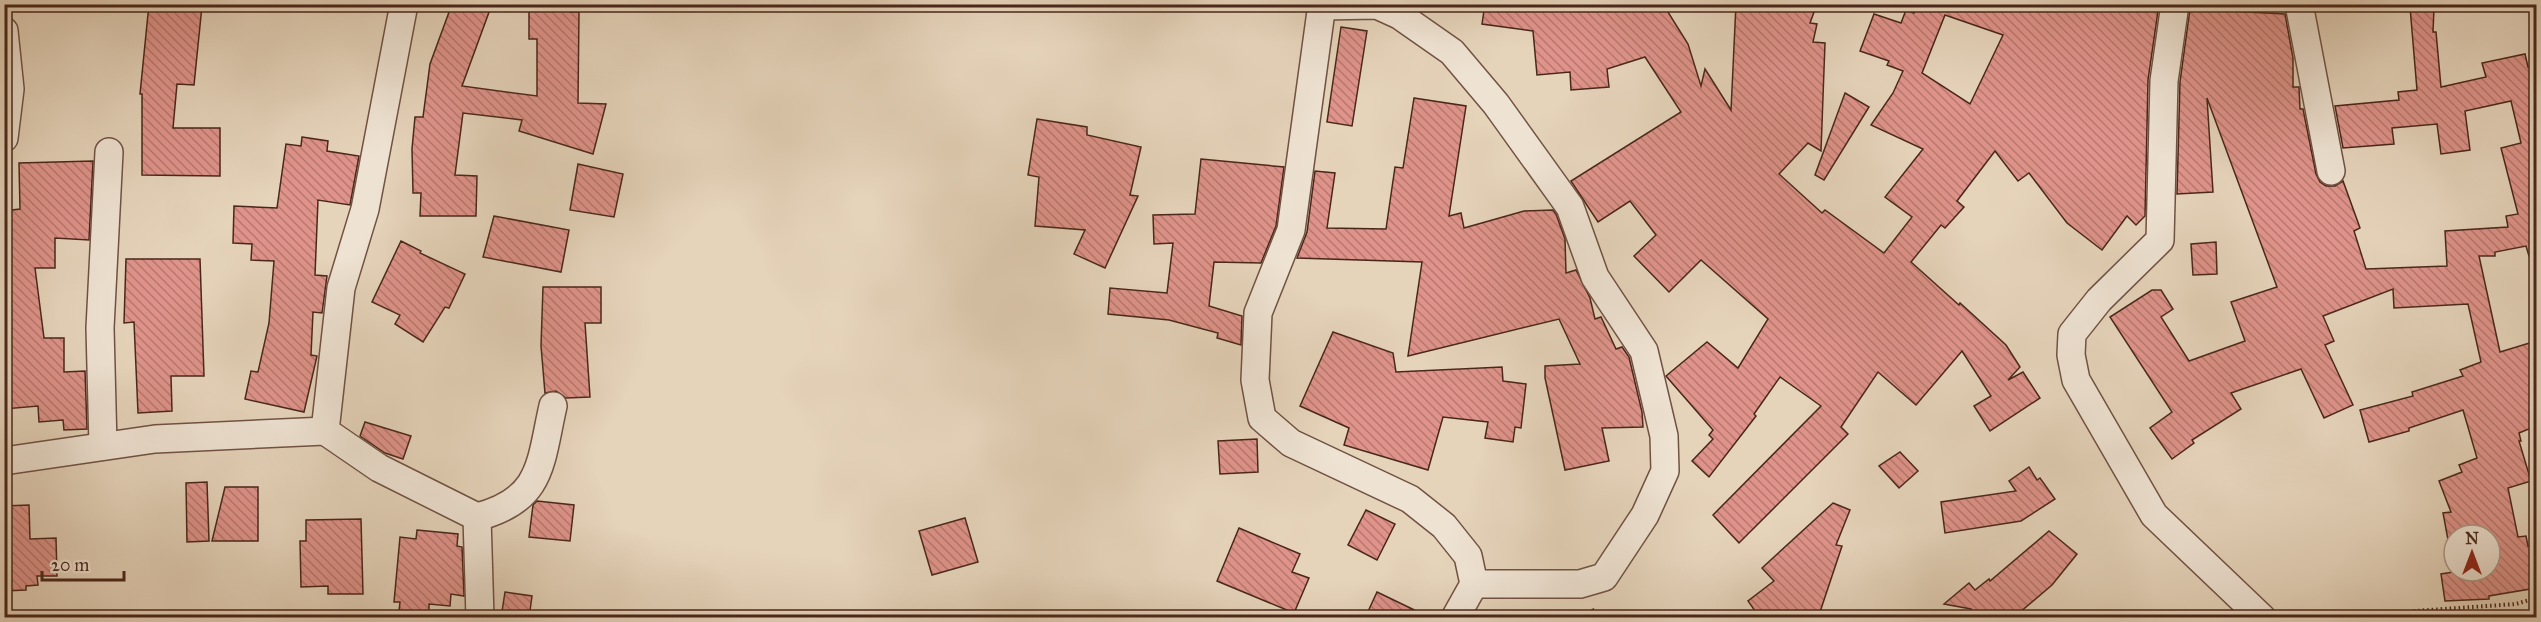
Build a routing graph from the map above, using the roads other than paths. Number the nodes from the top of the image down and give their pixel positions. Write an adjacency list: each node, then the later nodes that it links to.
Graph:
1 (404, 4): 10 (street)
2 (2175, 4): 17 (street)
3 (2299, 4): 8 (street)
4 (1322, 5): 14 (street); 14 (street)
5 (4, 31): 6 (street)
6 (4, 138)
7 (109, 152): 11 (street)
8 (2331, 171)
9 (553, 406): 13 (street)
10 (326, 431): 11 (street); 13 (street)
11 (103, 446): 12 (street)
12 (4, 461)
13 (477, 516): 15 (street)
14 (1474, 584): 16 (street)
15 (480, 618)
16 (1455, 618)
17 (2262, 618)

